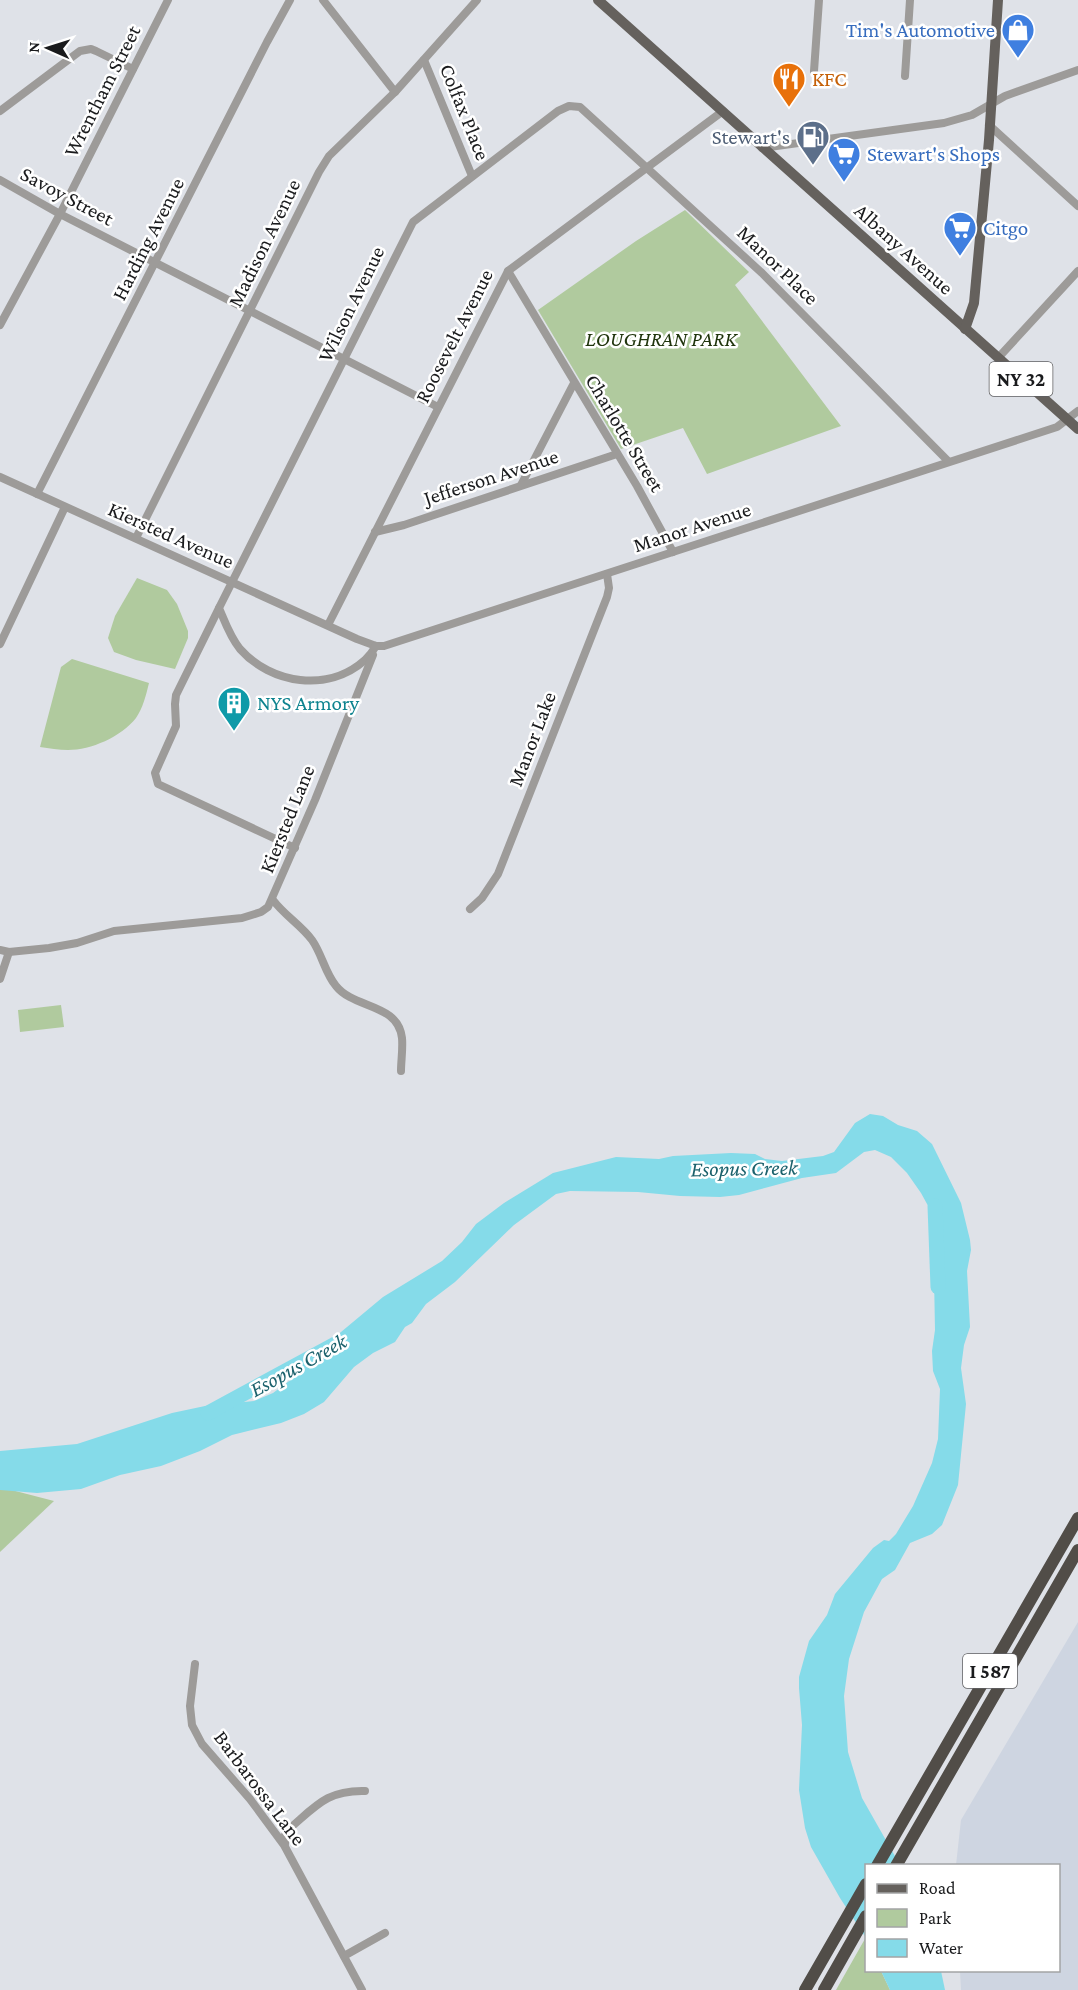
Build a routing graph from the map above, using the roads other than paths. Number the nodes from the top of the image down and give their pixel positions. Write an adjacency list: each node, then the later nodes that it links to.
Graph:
1 (168, 0): 10 (street, Wrentham Street)
2 (290, 0): 26 (street, Harding Avenue)
3 (323, 0): 14 (street)
4 (477, 0): 9 (street, Madison Avenue)
5 (598, 0): 18 (main road, Albany Avenue)
6 (819, 0): 12 (street)
7 (910, 0): 13 (street)
8 (998, 0): 15 (main road)
9 (424, 60): 14 (street, Madison Avenue); 22 (street, Colfax Place)
10 (133, 69): 17 (street); 25 (street, Wrentham Street)
11 (1078, 70): 15 (street)
12 (814, 71)
13 (905, 76)
14 (394, 92): 29 (street, Madison Avenue)
15 (990, 104): 19 (main road); 20 (street)
16 (574, 106): 21 (street, Manor Place); 22 (street, Wilson Avenue)
17 (0, 111)
18 (723, 111): 20 (main road, Albany Avenue); 21 (street, Roosevelt Avenue)
19 (989, 125): 24 (street); 31 (main road)
20 (762, 148): 31 (main road, Albany Avenue)
21 (645, 167): 27 (street, Roosevelt Avenue); 40 (street, Manor Place)
22 (472, 176): 32 (street, Wilson Avenue)
23 (0, 180): 25 (street, Savoy Street)
24 (1078, 206)
25 (60, 214): 26 (street, Savoy Street); 30 (street, Wrentham Street)
26 (156, 262): 29 (street, Savoy Street); 43 (street, Harding Avenue)
27 (508, 271): 34 (street, Charlotte Street); 35 (street, Roosevelt Avenue)
28 (1078, 271): 33 (street)
29 (251, 310): 32 (street, Savoy Street); 46 (street, Madison Avenue)
30 (0, 324)
31 (965, 329): 33 (main road, Albany Avenue / NY 32)
32 (345, 358): 35 (street, Savoy Street); 49 (street, Wilson Avenue)
33 (998, 358): 37 (main road, Albany Avenue / NY 32)
34 (574, 383): 39 (street, Charlotte Street); 42 (street)
35 (438, 406): 45 (street, Roosevelt Avenue)
36 (1078, 411): 37 (street, Manor Avenue)
37 (1068, 420): 38 (main road, Albany Avenue / NY 32); 40 (street, Manor Avenue)
38 (1078, 429)
39 (617, 454): 42 (street, Jefferson Avenue); 47 (street, Charlotte Street)
40 (948, 461): 47 (street, Manor Avenue)
41 (0, 477): 43 (street, Kiersted Avenue)
42 (521, 485): 45 (street, Jefferson Avenue)
43 (37, 494): 44 (street, Kiersted Avenue)
44 (65, 507): 46 (street, Kiersted Avenue); 52 (street)
45 (375, 532): 51 (street, Roosevelt Avenue)
46 (136, 538): 49 (street, Kiersted Avenue)
47 (673, 552): 48 (street, Manor Avenue)
48 (607, 574): 53 (street, Manor Avenue); 56 (street, Manor Lake)
49 (231, 582): 50 (street, Wilson Avenue); 51 (street, Kiersted Avenue)
50 (219, 608): 53 (street); 54 (street, Wilson Avenue)
51 (328, 626): 53 (street)
52 (0, 644)
53 (376, 646): 54 (street, Kiersted Lane)
54 (295, 848): 55 (street, Kiersted Lane)
55 (273, 900): 57 (street, Kiersted Lane); 59 (street)
56 (470, 909)
57 (4, 951): 58 (street)
58 (0, 980)
59 (401, 1071)
60 (1078, 1518): 65 (highway, I 587)
61 (1078, 1550): 66 (highway, I 587)
62 (195, 1664): 64 (street, Barbarossa Lane)
63 (365, 1791): 64 (street)
64 (285, 1845): 70 (street, Barbarossa Lane)
65 (878, 1864)
66 (897, 1864)
67 (865, 1887): 72 (highway)
68 (865, 1919): 73 (highway)
69 (385, 1933): 70 (street)
70 (344, 1956): 71 (street, Barbarossa Lane)
71 (362, 1990)
72 (806, 1990)
73 (824, 1990)

